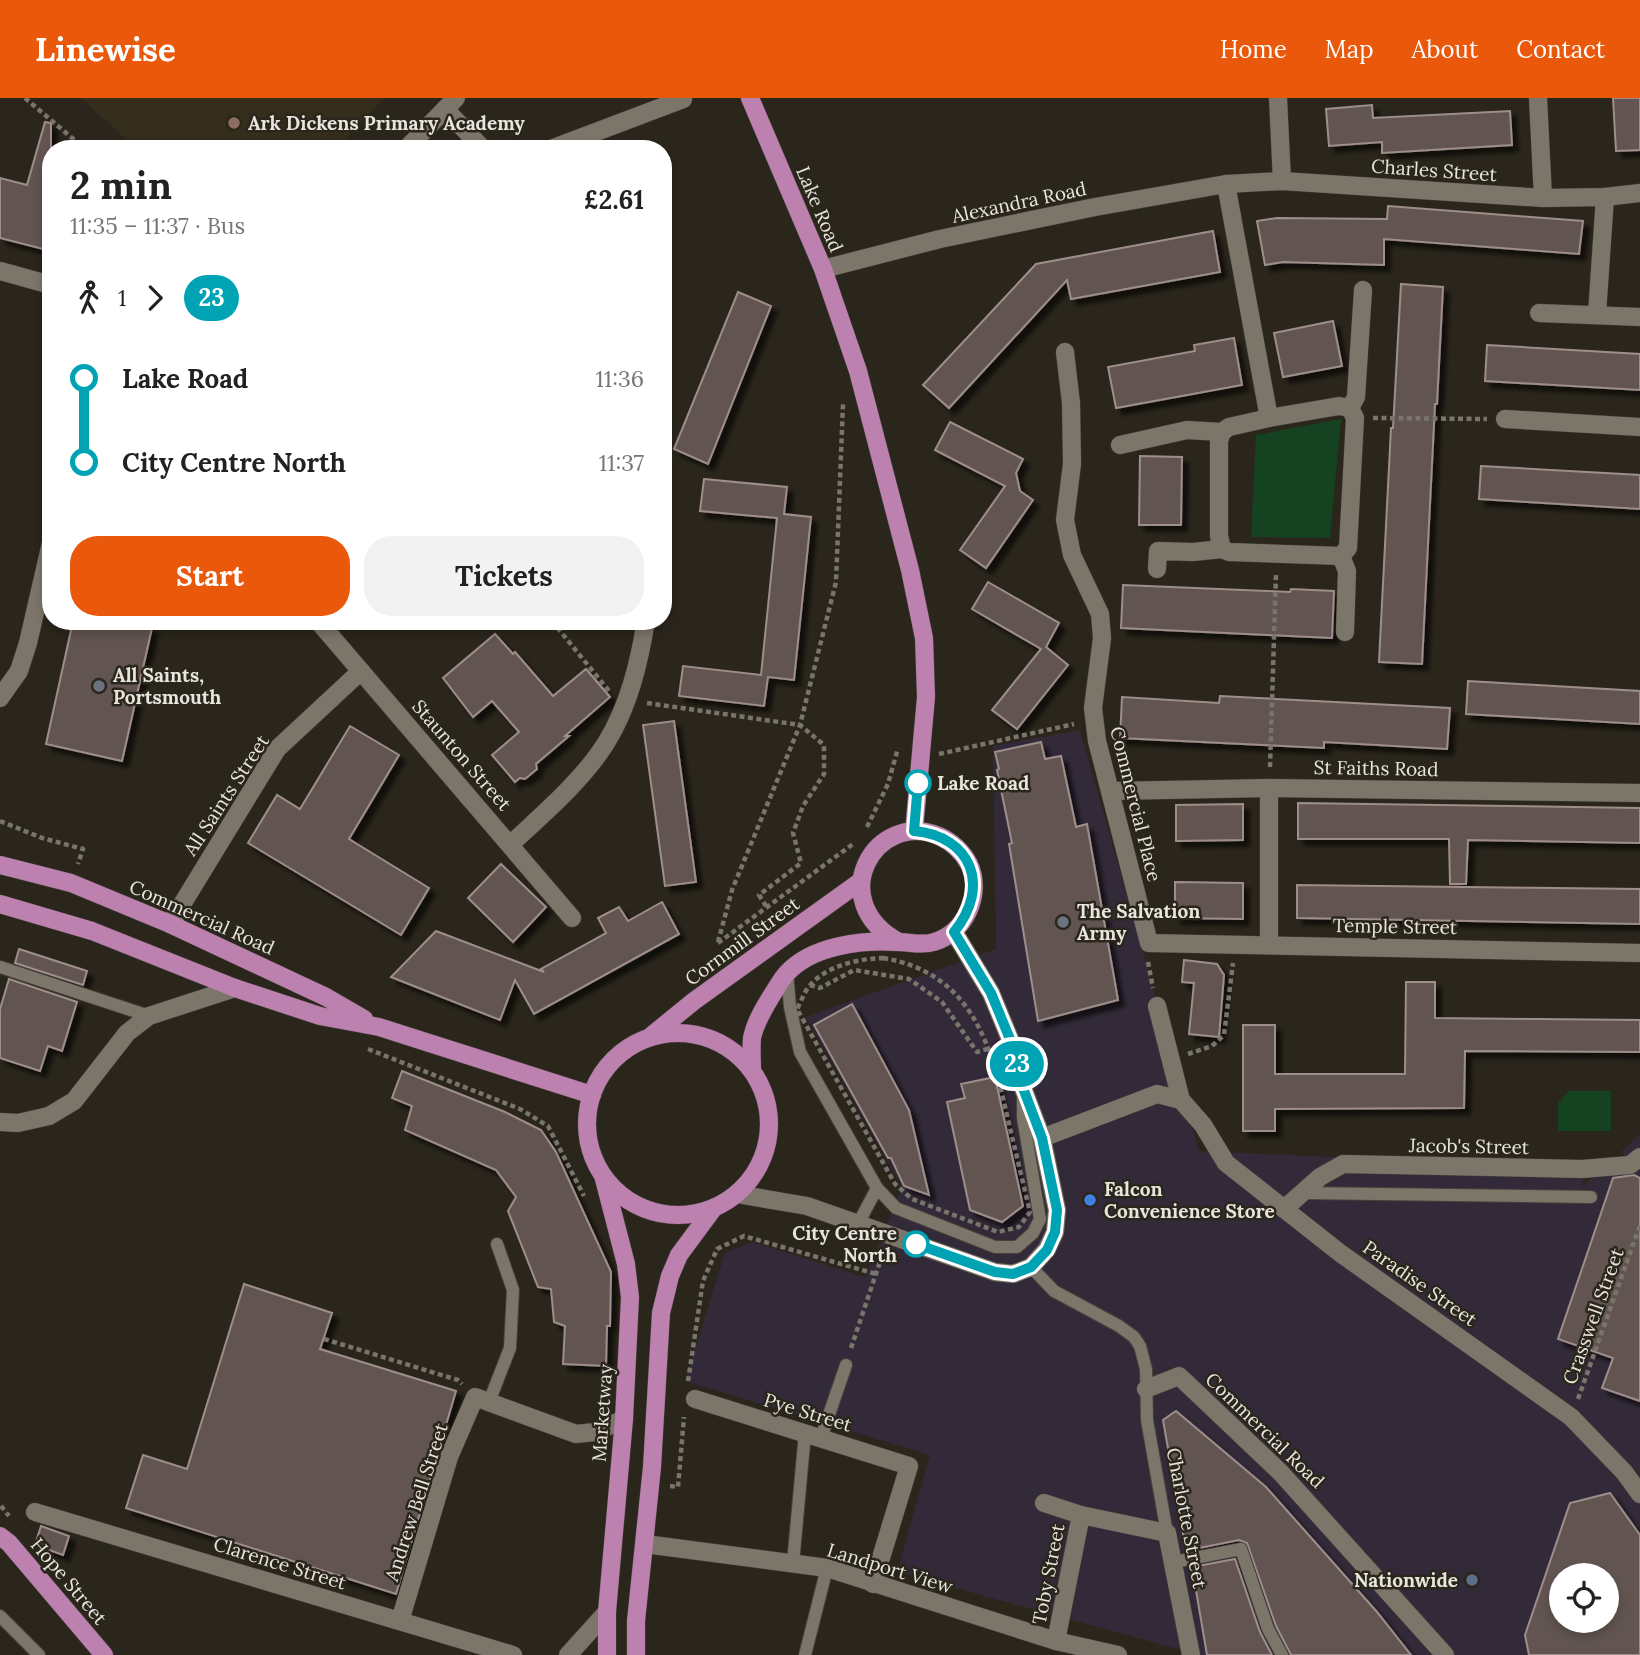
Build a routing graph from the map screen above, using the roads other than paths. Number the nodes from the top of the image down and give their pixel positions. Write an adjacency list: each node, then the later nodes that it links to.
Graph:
1 (750, 98): 14 (main road, Lake Road)
2 (1278, 98): 9 (street)
3 (1538, 98): 13 (street)
4 (683, 99): 8 (street)
5 (451, 104): 6 (street); 7 (street)
6 (415, 140)
7 (477, 140)
8 (575, 140)
9 (1282, 181): 10 (street, Charles Street); 13 (street, Charles Street)
10 (1226, 184): 14 (street, Alexandra Road); 23 (street)
11 (1640, 193): 12 (street, Charles Street)
12 (1605, 197): 13 (street, Charles Street); 19 (street)
13 (1543, 198)
14 (823, 269): 40 (main road, Lake Road)
15 (0, 271): 16 (street)
16 (42, 283)
17 (1363, 290): 22 (street)
18 (1539, 313): 19 (street)
19 (1597, 314): 20 (street)
20 (1640, 317)
21 (1065, 352): 38 (street, Commercial Place)
22 (1352, 413): 23 (street); 29 (street)
23 (1269, 418): 26 (street)
24 (1505, 419): 25 (street)
25 (1640, 428)
26 (1222, 432): 27 (street); 28 (street)
27 (1120, 446)
28 (1222, 549): 29 (street); 30 (street)
29 (1341, 556): 34 (street)
30 (1157, 569)
31 (42, 582): 36 (street)
32 (326, 630): 35 (street, Staunton Street)
33 (644, 630): 41 (street)
34 (1345, 632)
35 (361, 671): 41 (street, Staunton Street); 46 (street, All Saints Street)
36 (0, 698)
37 (1269, 788): 38 (street, St Faiths Road); 39 (street, St Faiths Road); 50 (street)
38 (1111, 791): 49 (street, Commercial Place)
39 (1640, 793)
40 (914, 831): 43 (main road); 47 (main road)
41 (511, 844): 45 (street, Staunton Street)
42 (0, 865): 46 (main road, Commercial Road)
43 (861, 881): 48 (main road); 58 (main road, Cornmill Street)
44 (0, 904): 54 (main road, Commercial Road)
45 (572, 918)
46 (170, 924): 57 (main road, Commercial Road)
47 (954, 932): 48 (main road); 60 (street)
48 (899, 942): 53 (main road)
49 (1149, 943): 50 (street, Temple Street)
50 (1269, 944): 51 (street, Temple Street)
51 (1640, 953)
52 (0, 967): 56 (lane)
53 (788, 972): 59 (main road); 67 (lane)
54 (235, 988): 56 (street); 57 (main road, Commercial Road)
55 (1157, 1006): 62 (street)
56 (149, 1016): 63 (street)
57 (379, 1027): 61 (main road, Commercial Road)
58 (648, 1038): 59 (main road); 61 (main road)
59 (752, 1070): 69 (main road)
60 (1023, 1088): 64 (street); 67 (lane)
61 (592, 1095): 66 (main road)
62 (1181, 1100): 64 (street); 72 (street, Paradise Street)
63 (0, 1122)
64 (1042, 1138): 75 (street)
65 (1640, 1157): 68 (street, Jacob's Street)
66 (603, 1177): 71 (main road); 80 (main road, Marketway)
67 (877, 1188): 73 (lane)
68 (1304, 1193): 70 (lane); 72 (street, Jacob's Street)
69 (737, 1194): 71 (main road); 73 (street)
70 (1591, 1198)
71 (713, 1209): 88 (main road)
72 (1284, 1209): 82 (street, Paradise Street)
73 (858, 1224): 75 (street)
74 (497, 1244): 79 (lane)
75 (1031, 1267): 77 (lane)
76 (846, 1365): 81 (lane)
77 (1146, 1389): 86 (lane, Charlotte Street); 108 (street, Commercial Road)
78 (691, 1393): 81 (street, Pye Street)
79 (482, 1399): 80 (street); 95 (street, Andrew Bell Street)
80 (624, 1419): 93 (main road, Marketway)
81 (813, 1436): 90 (lane); 92 (street, Pye Street)
82 (1640, 1494)
83 (1044, 1503): 85 (street)
84 (35, 1512): 95 (street, Clarence Street)
85 (1081, 1515): 86 (street); 96 (street, Toby Street)
86 (1167, 1533): 89 (street, Charlotte Street)
87 (0, 1536): 99 (main road, Hope Street)
88 (645, 1544): 90 (street, Landport View); 103 (main road)
89 (1174, 1562): 106 (street, Charlotte Street); 107 (lane)
90 (793, 1563): 91 (street, Landport View)
91 (827, 1568): 92 (street, Landport View); 104 (lane)
92 (873, 1584): 96 (street, Landport View)
93 (607, 1612): 101 (street); 102 (main road, Marketway)
94 (0, 1616): 98 (lane)
95 (400, 1621): 97 (street, Clarence Street)
96 (1056, 1641): 105 (street, Landport View)
97 (492, 1652): 100 (street, Clarence Street)
98 (39, 1655)
99 (104, 1655)
100 (513, 1655)
101 (568, 1655)
102 (607, 1655)
103 (636, 1655)
104 (805, 1655)
105 (1118, 1655)
106 (1191, 1655)
107 (1282, 1655)
108 (1446, 1655)

